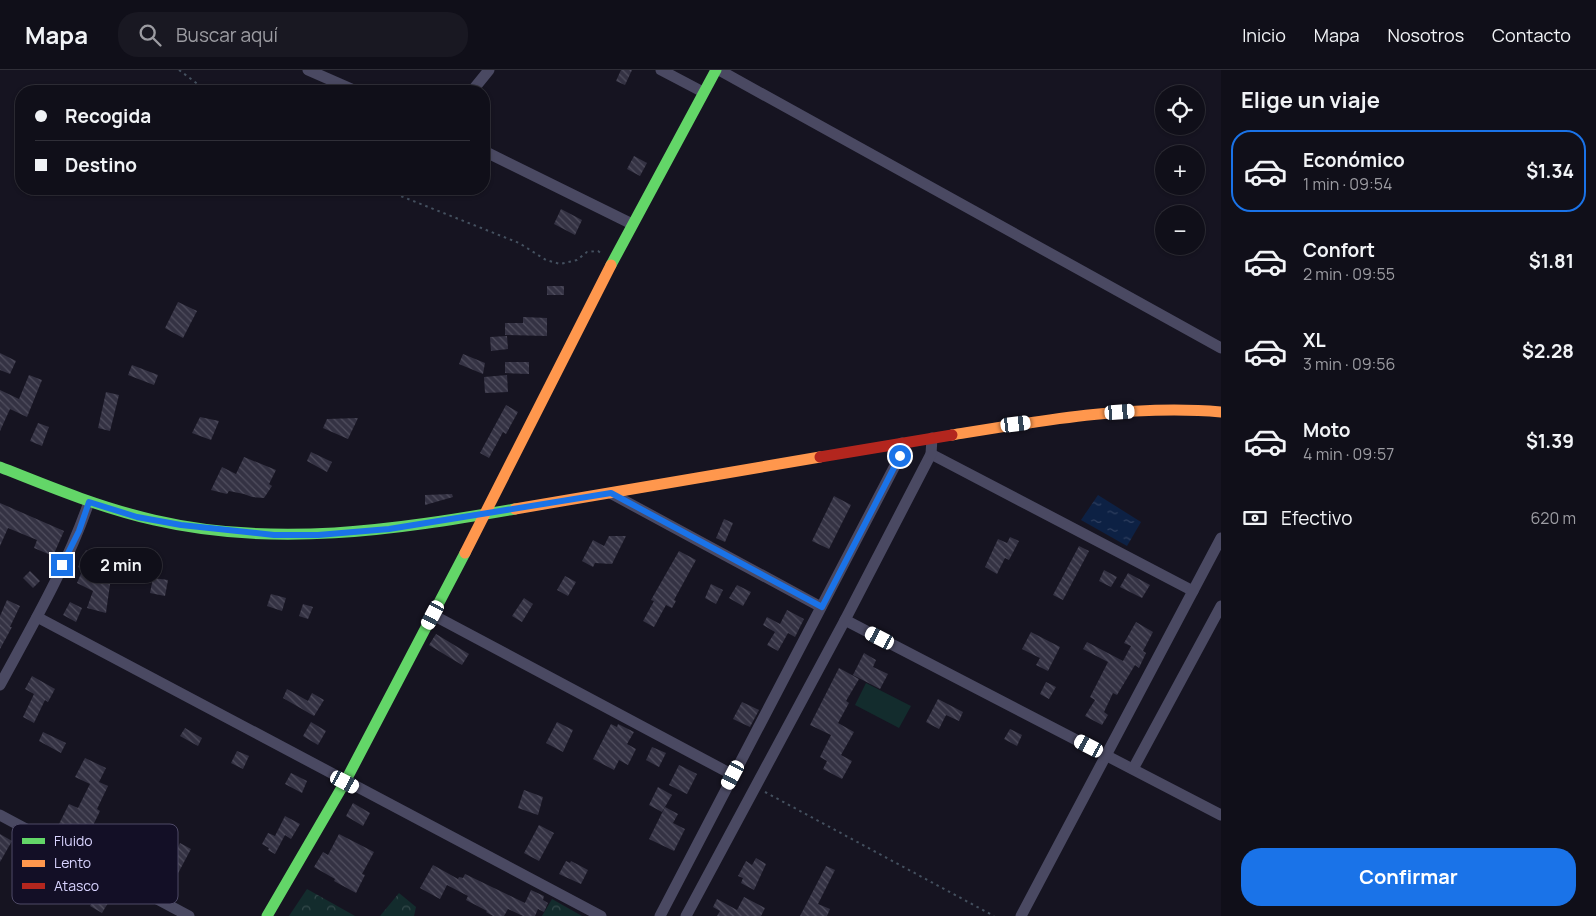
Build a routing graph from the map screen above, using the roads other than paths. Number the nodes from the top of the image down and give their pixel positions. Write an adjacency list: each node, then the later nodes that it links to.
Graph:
1 (308, 70): 5 (street)
2 (488, 70): 6 (street)
3 (662, 70): 7 (street)
4 (717, 70): 7 (main road); 10 (street)
5 (342, 85)
6 (477, 85)
7 (704, 92): 9 (main road)
8 (490, 153): 9 (street)
9 (632, 224): 18 (main road)
10 (1221, 348)
11 (1221, 412): 12 (main road)
12 (932, 438): 13 (main road); 14 (street)
13 (902, 443): 16 (main road); 22 (street)
14 (931, 454): 20 (street); 25 (street)
15 (0, 467): 17 (main road)
16 (611, 493): 18 (main road); 22 (street)
17 (89, 502): 18 (main road); 24 (street)
18 (486, 514): 23 (main road)
19 (1221, 538): 20 (street)
20 (1193, 591): 27 (street)
21 (1221, 606): 28 (street)
22 (822, 607): 29 (street)
23 (433, 615): 29 (street); 30 (main road)
24 (36, 617): 26 (street); 30 (street)
25 (845, 620): 27 (street); 39 (street)
26 (0, 685)
27 (1106, 755): 28 (street); 40 (street)
28 (1134, 769): 32 (street)
29 (733, 775): 38 (street)
30 (345, 782): 36 (main road); 37 (street)
31 (0, 815): 33 (street)
32 (1221, 815)
33 (17, 824)
34 (167, 904): 35 (street)
35 (189, 916)
36 (267, 916)
37 (601, 916)
38 (660, 916)
39 (686, 916)
40 (1021, 916)

